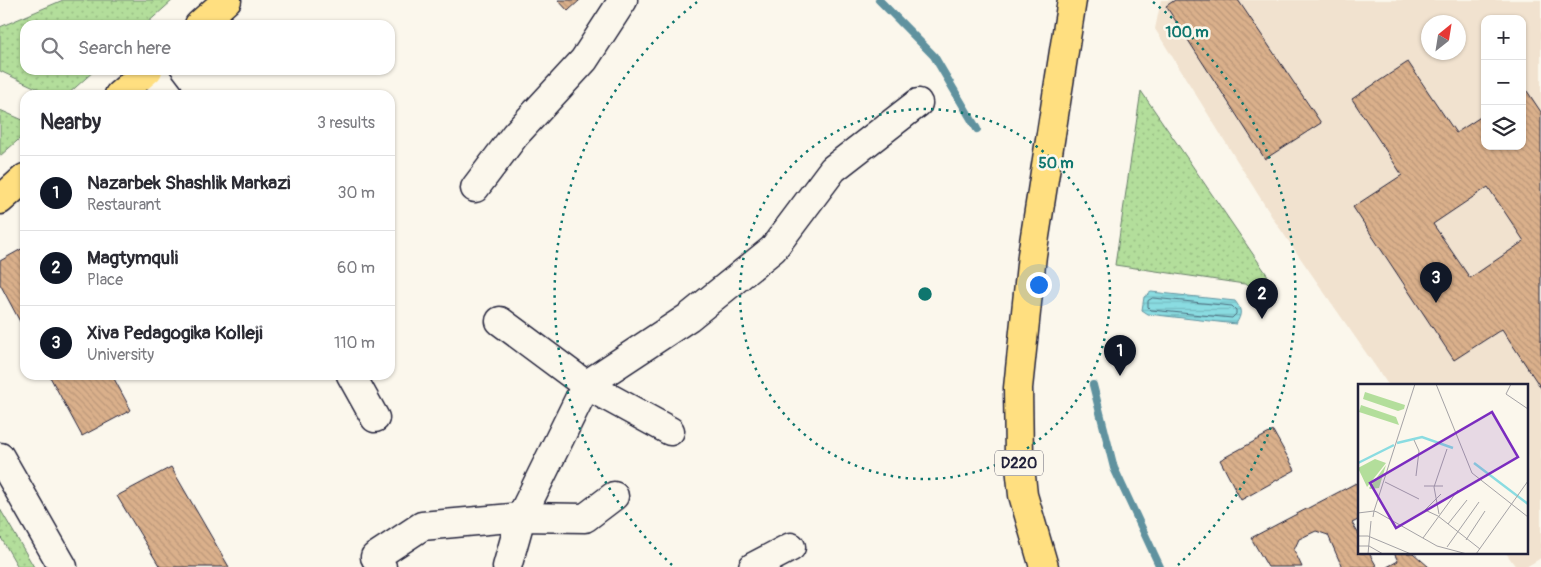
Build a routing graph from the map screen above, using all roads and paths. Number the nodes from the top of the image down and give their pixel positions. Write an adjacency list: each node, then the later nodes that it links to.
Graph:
1 (227, 0): 4 (main road)
2 (623, 0): 11 (street)
3 (1072, 0): 26 (main road, D220)
4 (204, 20)
5 (143, 75): 7 (main road)
6 (153, 75): 8 (street)
7 (125, 90)
8 (165, 90)
9 (918, 103): 15 (street)
10 (20, 182): 12 (main road)
11 (475, 188)
12 (0, 200)
13 (500, 321): 15 (street)
14 (354, 380): 16 (street)
15 (586, 385): 17 (street); 20 (street)
16 (374, 418)
17 (670, 431)
18 (0, 457): 22 (street)
19 (614, 496): 20 (street)
20 (521, 517): 23 (street); 24 (street)
21 (791, 547): 25 (street)
22 (63, 567)
23 (382, 567)
24 (507, 567)
25 (753, 567)
26 (1044, 567)

